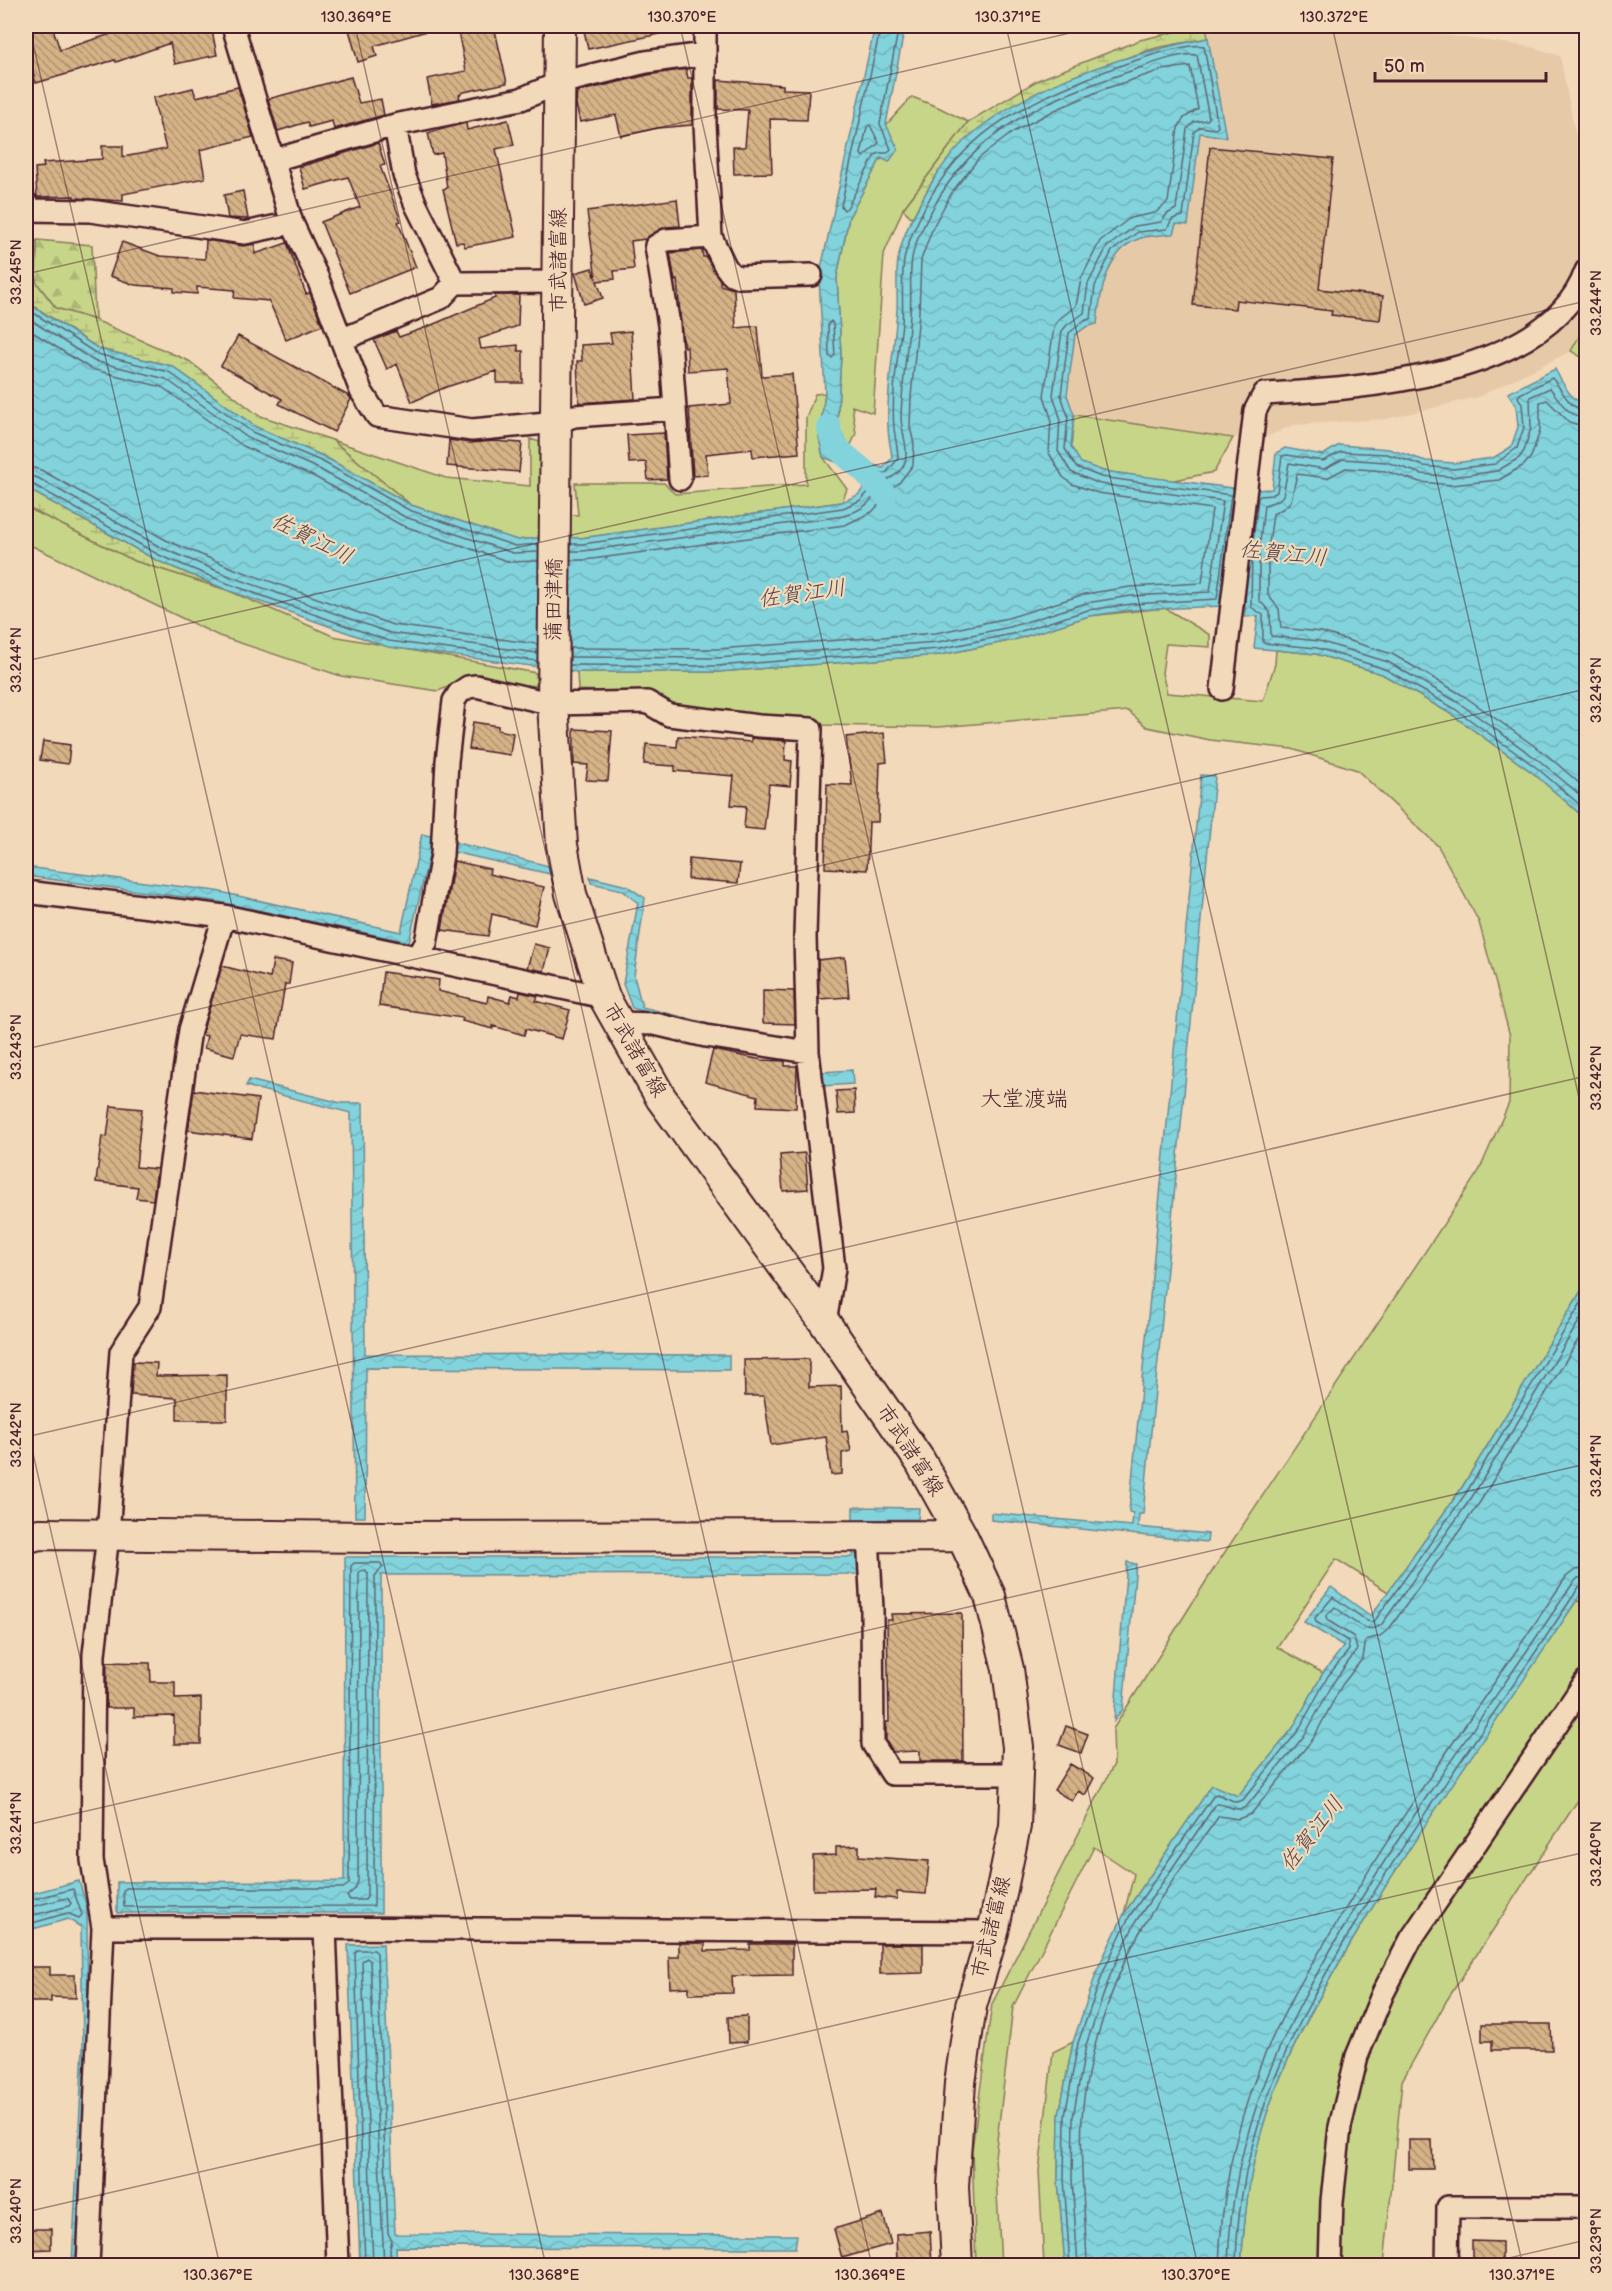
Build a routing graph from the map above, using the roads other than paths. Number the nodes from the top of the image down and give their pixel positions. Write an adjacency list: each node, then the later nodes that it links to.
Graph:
1 (233, 26): 7 (street)
2 (560, 26): 5 (main road, 市武諸富線)
3 (705, 26): 4 (street)
4 (704, 54): 5 (street); 10 (street)
5 (560, 83): 6 (street); 13 (main road, 市武諸富線)
6 (395, 125): 7 (street); 14 (street)
7 (274, 160): 9 (street)
8 (26, 203): 9 (street)
9 (292, 223): 15 (street)
10 (711, 237): 12 (street); 16 (street)
11 (1587, 271): 20 (street)
12 (811, 275)
13 (558, 282): 14 (street); 17 (main road, 市武諸富線)
14 (455, 283): 15 (street)
15 (341, 340): 17 (street)
16 (674, 409): 17 (street); 18 (street)
17 (557, 422): 19 (main road, 市武諸富線)
18 (680, 479)
19 (556, 495): 21 (main road, 蒲田津橋)
20 (1222, 689)
21 (553, 704): 24 (street); 25 (main road, 市武諸富線); 26 (street)
22 (26, 892): 23 (street)
23 (224, 916): 24 (street); 28 (street)
24 (418, 957): 25 (street)
25 (611, 1010): 26 (street); 27 (main road, 市武諸富線)
26 (808, 1052): 27 (street)
27 (825, 1323): 30 (main road, 市武諸富線)
28 (108, 1534): 29 (main road); 31 (main road); 34 (street)
29 (857, 1536): 30 (main road); 33 (street)
30 (962, 1536): 33 (main road, 市武諸富線)
31 (26, 1538)
32 (1587, 1681): 41 (street)
33 (1017, 1774): 36 (main road, 市武諸富線)
34 (103, 1928): 35 (street); 38 (street)
35 (325, 1928): 36 (street); 39 (street)
36 (993, 1932): 40 (main road, 市武諸富線)
37 (1587, 2207): 42 (street)
38 (88, 2265)
39 (338, 2265)
40 (957, 2265)
41 (1330, 2265)
42 (1447, 2265)

